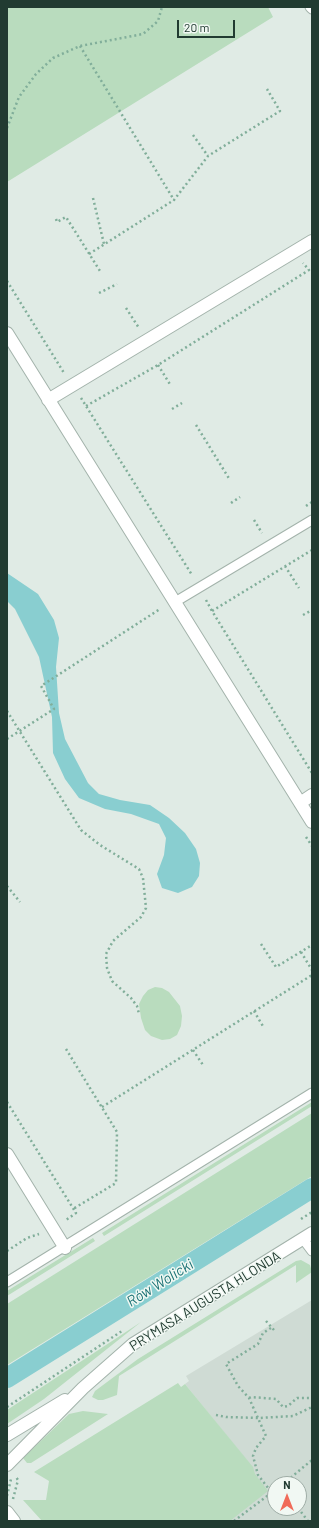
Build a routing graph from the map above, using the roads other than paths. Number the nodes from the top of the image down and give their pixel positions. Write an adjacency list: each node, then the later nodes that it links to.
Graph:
1 (312, 241): 3 (street)
2 (7, 333): 3 (street)
3 (48, 400): 5 (street)
4 (312, 520): 5 (lane)
5 (175, 602): 7 (street)
6 (312, 795): 7 (street)
7 (300, 803): 8 (street)
8 (312, 822)
9 (312, 1093): 12 (lane)
10 (7, 1154): 12 (street)
11 (308, 1236): 13 (lane); 15 (street, PRYMASA AUGUSTA HLONDA)
12 (65, 1248): 14 (lane)
13 (312, 1251)
14 (7, 1282)
15 (83, 1388): 16 (street, PRYMASA AUGUSTA HLONDA); 17 (street, PRYMASA AUGUSTA HLONDA)
16 (7, 1435)
17 (7, 1464)
18 (7, 1512): 19 (street)
19 (14, 1521)

